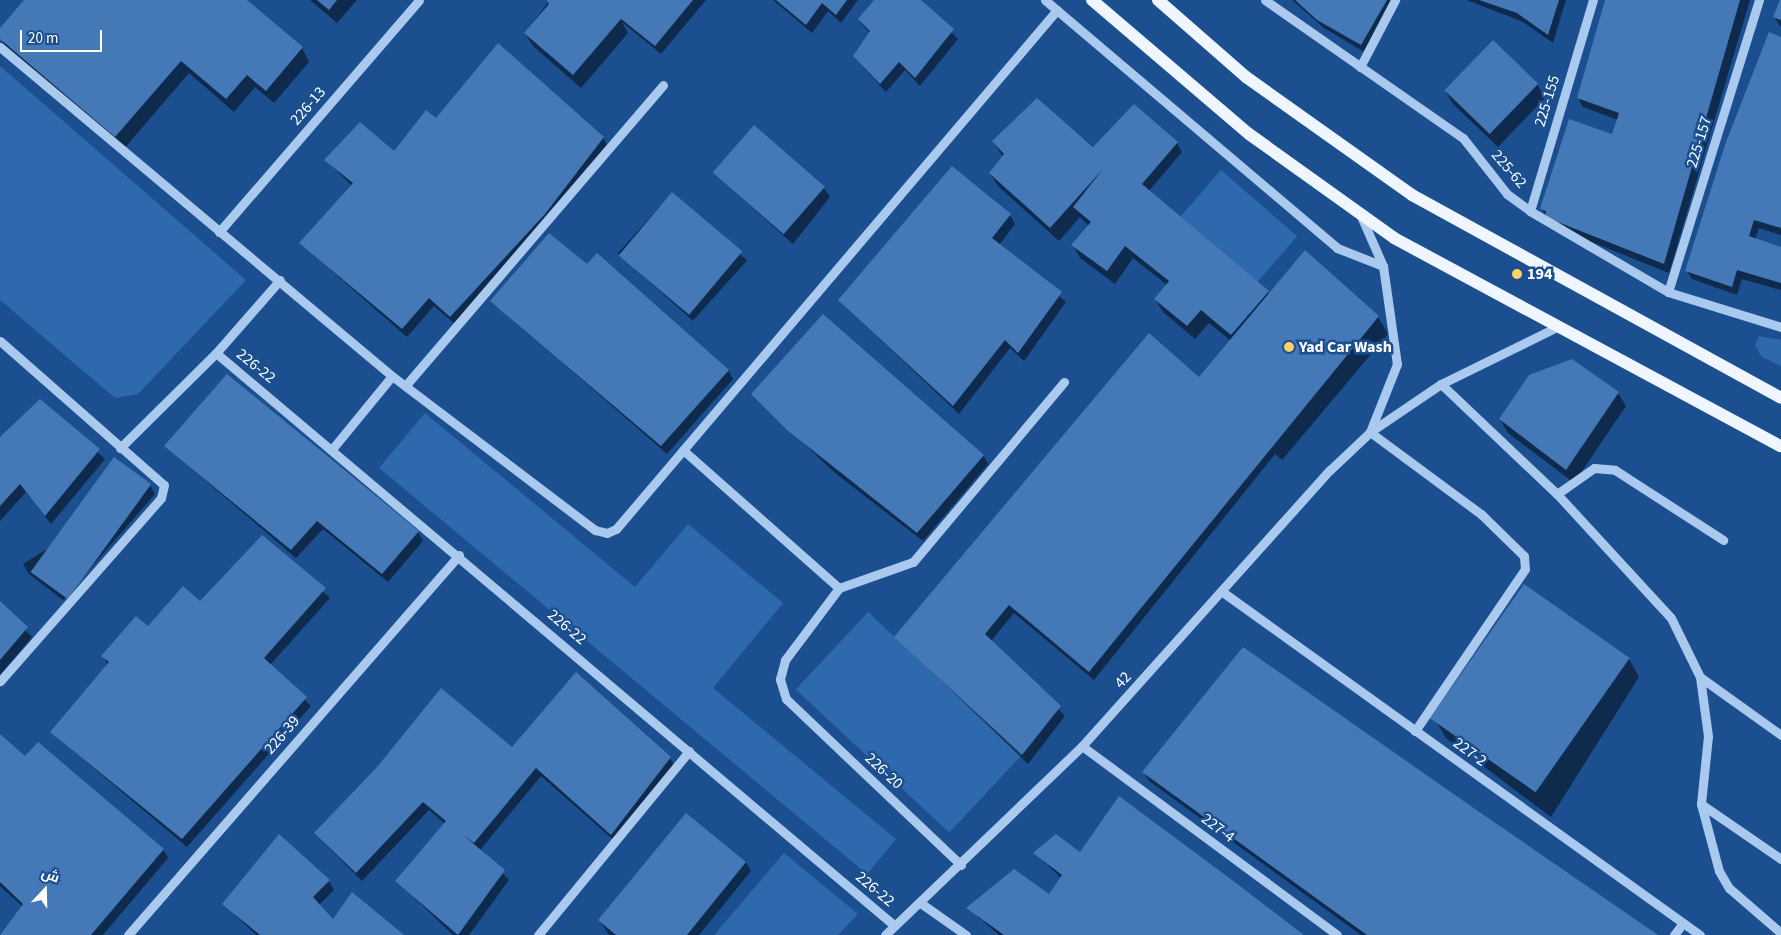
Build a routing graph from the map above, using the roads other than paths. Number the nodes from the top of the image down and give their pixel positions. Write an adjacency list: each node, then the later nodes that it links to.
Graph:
1 (419, 0): 15 (street, 226-13)
2 (1045, 0): 9 (street)
3 (1092, 0): 14 (main road)
4 (1158, 0): 27 (main road)
5 (1265, 0): 11 (street, 225-62)
6 (1395, 0): 11 (street)
7 (1593, 0): 13 (street, 225-155)
8 (1759, 0): 18 (street, 225-157)
9 (1056, 10): 16 (street); 32 (street)
10 (0, 47): 15 (street)
11 (1360, 67): 13 (street, 225-62)
12 (663, 85): 26 (street)
13 (1530, 211): 18 (street, 225-62)
14 (1361, 216): 16 (street); 19 (main road)
15 (219, 232): 17 (street)
16 (1383, 266): 28 (street)
17 (280, 280): 22 (street); 23 (street)
18 (1668, 292): 20 (street, 225-62)
19 (1557, 327): 25 (street, 42); 29 (main road)
20 (1781, 327)
21 (0, 341): 30 (street)
22 (216, 354): 30 (street); 31 (street, 226-22)
23 (392, 376): 26 (street); 31 (street)
24 (1064, 382): 36 (street)
25 (1441, 384): 28 (street, 42); 33 (street)
26 (406, 385): 32 (street)
27 (1781, 398)
28 (1370, 432): 37 (street, 42); 40 (street)
29 (1781, 446)
30 (120, 448): 39 (street)
31 (333, 448): 35 (street, 226-22)
32 (683, 450): 36 (street)
33 (1557, 494): 34 (street); 38 (street)
34 (1723, 540)
35 (459, 555): 43 (street, 226-22); 51 (street, 226-39)
36 (839, 588): 46 (street, 226-20)
37 (1224, 594): 40 (street, 227-2); 42 (street, 42)
38 (1700, 677): 41 (street); 44 (street)
39 (0, 681)
40 (1415, 731): 48 (street, 227-2)
41 (1781, 735)
42 (1082, 746): 46 (street, 42); 55 (street, 227-4)
43 (690, 751): 49 (street, 226-22); 52 (street)
44 (1702, 804): 45 (street); 50 (street)
45 (1781, 859)
46 (962, 865): 47 (street, 42)
47 (922, 904): 49 (street, 42); 54 (street)
48 (1683, 923): 56 (street); 57 (street, 227-2)
49 (895, 926): 53 (street, 42)
50 (1781, 933)
51 (128, 935)
52 (538, 935)
53 (885, 935)
54 (966, 935)
55 (1336, 935)
56 (1674, 935)
57 (1700, 935)

